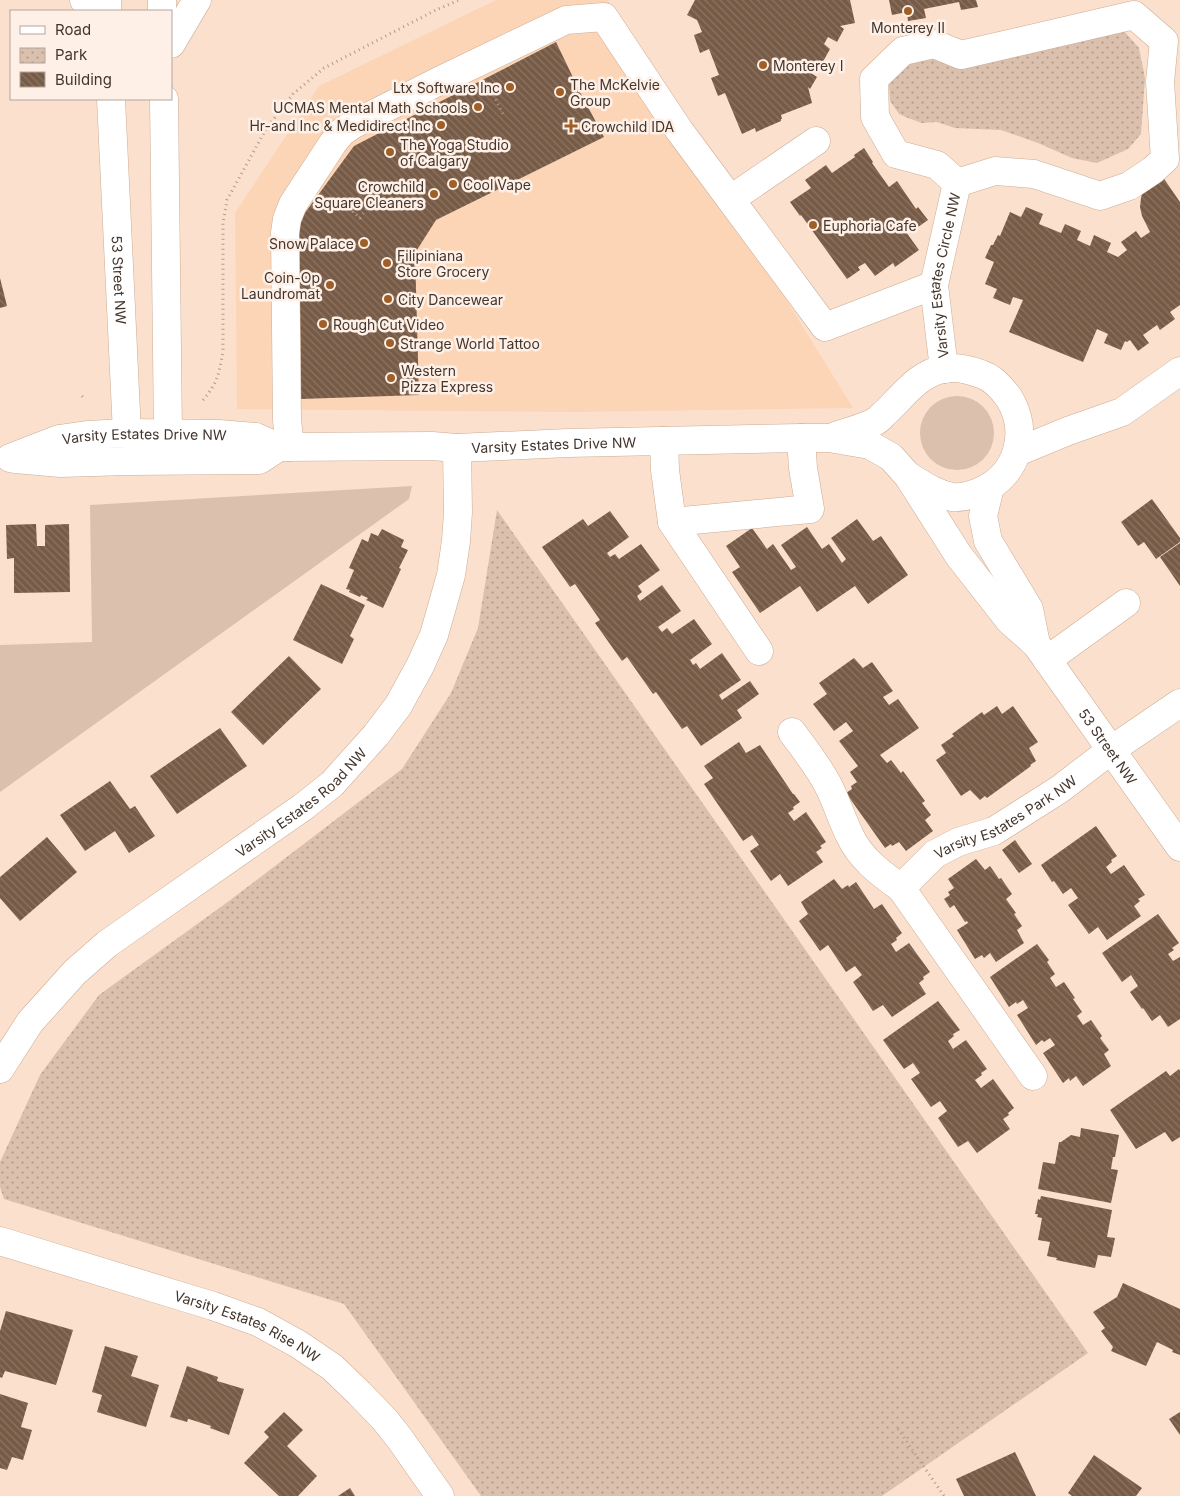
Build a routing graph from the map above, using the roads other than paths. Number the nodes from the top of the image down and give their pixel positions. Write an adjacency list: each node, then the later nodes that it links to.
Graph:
1 (84, 0): 3 (main road)
2 (197, 0): 4 (main road)
3 (94, 10)
4 (172, 42)
5 (1171, 54): 9 (main road, Varsity Estates Circle NW); 9 (main road, Varsity Estates Circle NW)
6 (111, 100): 15 (main road, 53 Street NW)
7 (164, 100): 20 (main road)
8 (816, 141): 10 (main road)
9 (958, 183): 11 (main road, Varsity Estates Circle NW)
10 (730, 198): 11 (main road); 21 (main road)
11 (934, 285): 12 (main road, Varsity Estates Circle NW)
12 (944, 368): 14 (main road); 18 (main road, Varsity Estates Drive NW)
13 (1180, 371): 16 (main road)
14 (1015, 408): 16 (main road); 23 (main road)
15 (127, 433): 20 (main road, Varsity Estates Drive NW); 24 (main road, Varsity Estates Drive NW); 25 (main road, 53 Street NW)
16 (1063, 433): 23 (main road)
17 (801, 438): 18 (main road, Varsity Estates Drive NW); 19 (main road, Varsity Estates Drive NW); 28 (main road)
18 (829, 438): 26 (main road, Varsity Estates Drive NW)
19 (664, 441): 22 (main road, Varsity Estates Drive NW); 28 (main road)
20 (168, 447): 21 (main road, Varsity Estates Drive NW); 25 (main road, Varsity Estates Drive NW)
21 (284, 447): 22 (main road, Varsity Estates Drive NW)
22 (457, 448): 37 (main road, Varsity Estates Road NW)
23 (1017, 452): 27 (main road)
24 (5, 458): 25 (main road, Varsity Estates Drive NW)
25 (127, 461)
26 (908, 476): 27 (main road); 31 (main road, 53 Street NW)
27 (990, 487): 31 (main road, 53 Street NW)
28 (672, 522): 30 (main road)
29 (1126, 603): 31 (main road)
30 (759, 651)
31 (1042, 652): 34 (main road, 53 Street NW)
32 (1180, 702): 34 (main road, Varsity Estates Park NW)
33 (792, 732): 36 (main road)
34 (1112, 750): 35 (main road, 53 Street NW); 36 (main road, Varsity Estates Park NW)
35 (1180, 848)
36 (901, 888): 38 (main road)
37 (0, 1069)
38 (1033, 1076)
39 (0, 1240): 40 (main road, Varsity Estates Rise NW)
40 (440, 1496)

